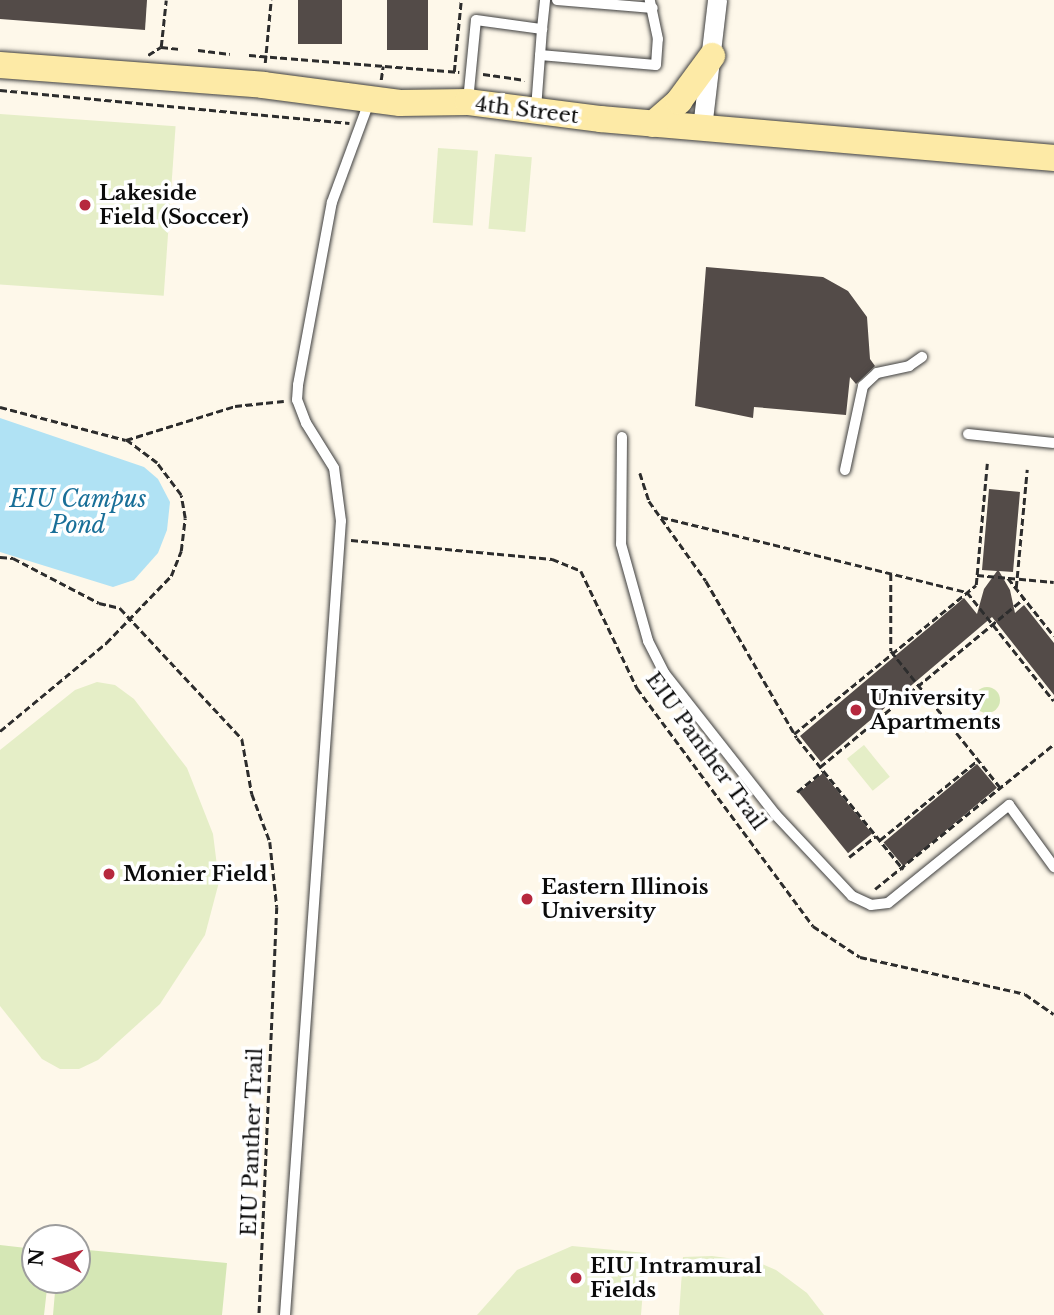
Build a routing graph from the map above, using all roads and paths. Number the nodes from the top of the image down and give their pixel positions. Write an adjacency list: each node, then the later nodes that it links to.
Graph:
1 (166, 0): 9 (path)
2 (271, 0): 17 (path)
3 (461, 0): 21 (path)
4 (545, 0): 8 (lane)
5 (557, 0): 7 (lane)
6 (718, 0): 16 (street)
7 (652, 4): 15 (lane)
8 (542, 29): 15 (lane); 22 (lane)
9 (161, 47): 10 (path); 11 (path)
10 (179, 49)
11 (154, 51)
12 (198, 51): 13 (path)
13 (230, 54)
14 (249, 55): 17 (path)
15 (540, 55): 27 (lane)
16 (712, 56): 28 (street); 29 (street)
17 (266, 57): 19 (path); 20 (path)
18 (0, 65): 25 (street, 4th Street)
19 (383, 66): 21 (path); 25 (path)
20 (264, 71)
21 (454, 72): 22 (path)
22 (471, 73): 23 (path); 26 (lane)
23 (532, 81)
24 (0, 90): 25 (path)
25 (370, 102): 26 (street, 4th Street); 32 (lane)
26 (468, 102): 27 (street, 4th Street)
27 (536, 108): 28 (street, 4th Street)
28 (653, 124): 29 (street, 4th Street)
29 (702, 128): 30 (street, 4th Street)
30 (1054, 158)
31 (922, 357): 39 (lane)
32 (298, 400): 36 (path); 43 (lane)
33 (0, 407): 36 (path)
34 (968, 434): 37 (lane)
35 (622, 437): 71 (lane)
36 (126, 440): 53 (path)
37 (1054, 443)
38 (987, 464): 46 (path)
39 (845, 470)
40 (1027, 470): 48 (path)
41 (640, 473): 42 (path)
42 (660, 516): 45 (path); 62 (path)
43 (340, 539): 74 (path, EIU Panther Trail); 76 (lane)
44 (0, 557): 53 (path, EIU Panther Trail)
45 (891, 573): 51 (path); 56 (path)
46 (977, 575): 47 (path); 51 (path)
47 (1008, 578): 48 (path); 50 (path)
48 (1017, 579): 49 (path); 50 (path)
49 (1054, 582)
50 (1016, 588): 52 (path)
51 (967, 592): 54 (path); 56 (path)
52 (1024, 598): 54 (path); 55 (path)
53 (131, 620): 61 (path); 75 (path, EIU Panther Trail)
54 (992, 624): 57 (path); 59 (path)
55 (1054, 636)
56 (893, 653): 57 (path); 62 (path)
57 (919, 686): 64 (path); 65 (path)
58 (1054, 688): 59 (path)
59 (1047, 693): 60 (path)
60 (1054, 701)
61 (0, 731)
62 (794, 734): 65 (path)
63 (1054, 744): 66 (path)
64 (978, 760): 66 (path); 69 (path)
65 (822, 769): 67 (path); 68 (path)
66 (1000, 787): 72 (path)
67 (797, 792)
68 (876, 836): 69 (path); 70 (path)
69 (880, 840): 72 (path)
70 (849, 857)
71 (1054, 867)
72 (903, 868): 73 (path)
73 (875, 890)
74 (1054, 1014)
75 (259, 1315)
76 (285, 1315)

